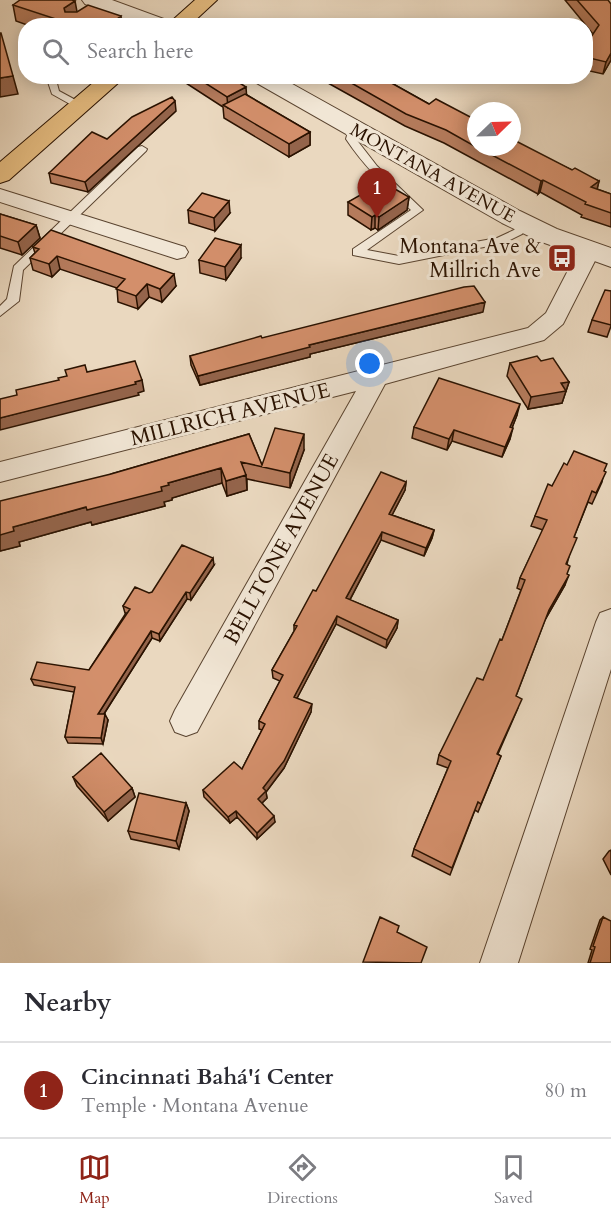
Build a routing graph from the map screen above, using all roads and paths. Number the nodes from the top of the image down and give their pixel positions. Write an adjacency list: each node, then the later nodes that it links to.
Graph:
1 (207, 0): 4 (main road)
2 (98, 5): 3 (street)
3 (139, 18)
4 (186, 18)
5 (52, 84): 8 (lane)
6 (106, 84): 8 (main road)
7 (275, 84): 9 (street, MONTANA AVENUE)
8 (80, 106): 11 (main road)
9 (354, 128): 14 (street, MONTANA AVENUE); 14 (lane)
10 (142, 149): 13 (lane)
11 (0, 175)
12 (0, 195): 13 (street)
13 (71, 218): 15 (street); 17 (lane)
14 (526, 224): 16 (street, MONTANA AVENUE)
15 (177, 252)
16 (600, 255): 18 (street, MILLRICH AVENUE)
17 (0, 312)
18 (376, 377): 19 (street, MILLRICH AVENUE); 21 (street, BELLTONE AVENUE)
19 (0, 472)
20 (611, 622): 22 (street)
21 (186, 721)
22 (499, 963)

